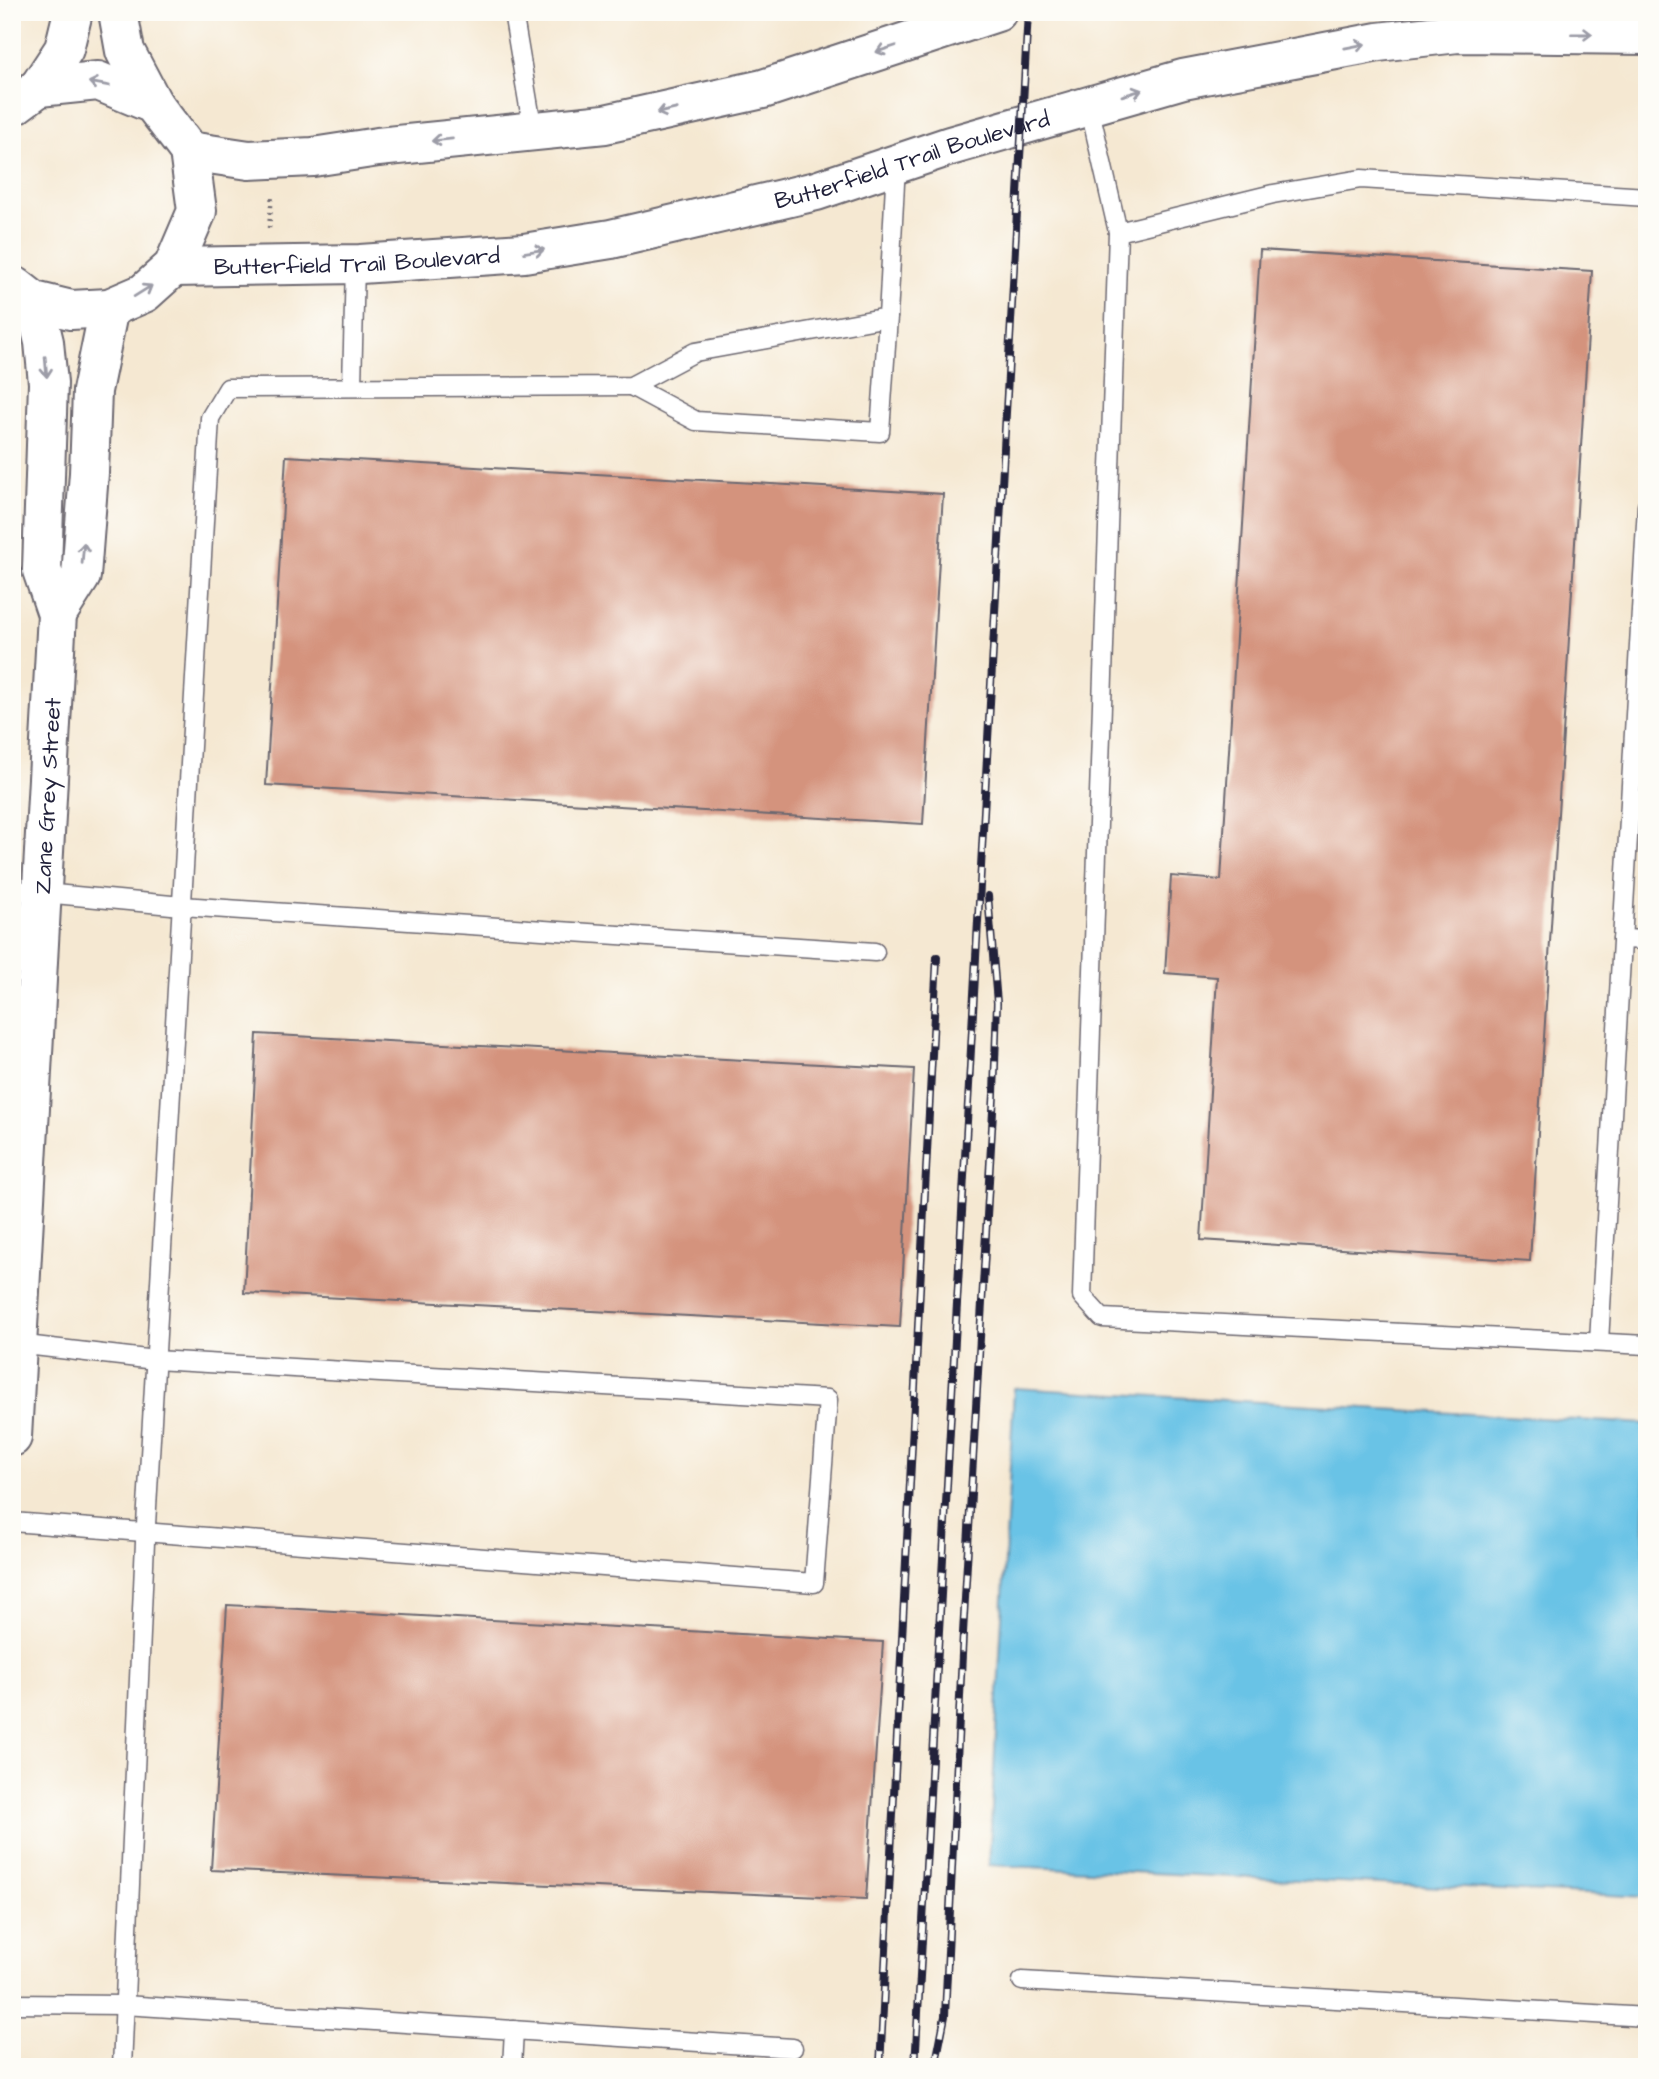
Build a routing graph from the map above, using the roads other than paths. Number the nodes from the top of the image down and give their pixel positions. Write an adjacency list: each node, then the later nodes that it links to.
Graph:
1 (73, 12): 7 (street)
2 (118, 12): 8 (street)
3 (513, 12): 10 (lane)
4 (997, 12): 5 (street)
5 (942, 21): 10 (street, one-way to 10)
6 (1647, 35): 9 (street, Butterfield Trail Boulevard, one-way to 6)
7 (26, 97): 8 (street, one-way to 7)
8 (153, 104): 11 (street)
9 (1089, 106): 12 (street, Butterfield Trail Boulevard); 14 (lane)
10 (533, 131): 11 (street, one-way to 11)
11 (189, 151): 16 (street)
12 (896, 164): 15 (street, Butterfield Trail Boulevard, one-way to 12); 19 (lane)
13 (1647, 197): 14 (lane)
14 (1118, 232): 31 (lane)
15 (355, 264): 16 (street, Butterfield Trail Boulevard); 20 (lane)
16 (173, 267): 18 (street, one-way to 16)
17 (23, 293): 18 (street); 24 (street, Zane Grey Street, one-way to 24)
18 (109, 308): 24 (street, Zane Grey Street, one-way to 18)
19 (888, 317): 21 (lane); 21 (lane)
20 (352, 386): 21 (lane); 26 (lane)
21 (631, 386)
22 (1647, 506): 23 (lane)
23 (1644, 598): 27 (lane)
24 (57, 614): 25 (street, Zane Grey Street)
25 (27, 891): 26 (lane); 30 (street, Zane Grey Street)
26 (182, 906): 29 (lane); 34 (lane)
27 (1622, 939): 28 (lane); 31 (lane)
28 (1647, 940)
29 (875, 953)
30 (21, 1126): 32 (street, Zane Grey Street)
31 (1599, 1342): 33 (lane)
32 (17, 1344): 34 (lane); 35 (street, Zane Grey Street)
33 (1647, 1345)
34 (155, 1360): 37 (lane); 37 (lane)
35 (12, 1437)
36 (12, 1522): 37 (lane)
37 (145, 1532): 40 (lane)
38 (1022, 1981): 41 (lane)
39 (12, 2004): 40 (lane)
40 (124, 2005): 42 (lane); 44 (lane)
41 (1647, 2017)
42 (514, 2030): 43 (lane); 45 (lane)
43 (793, 2048)
44 (122, 2067)
45 (512, 2067)

